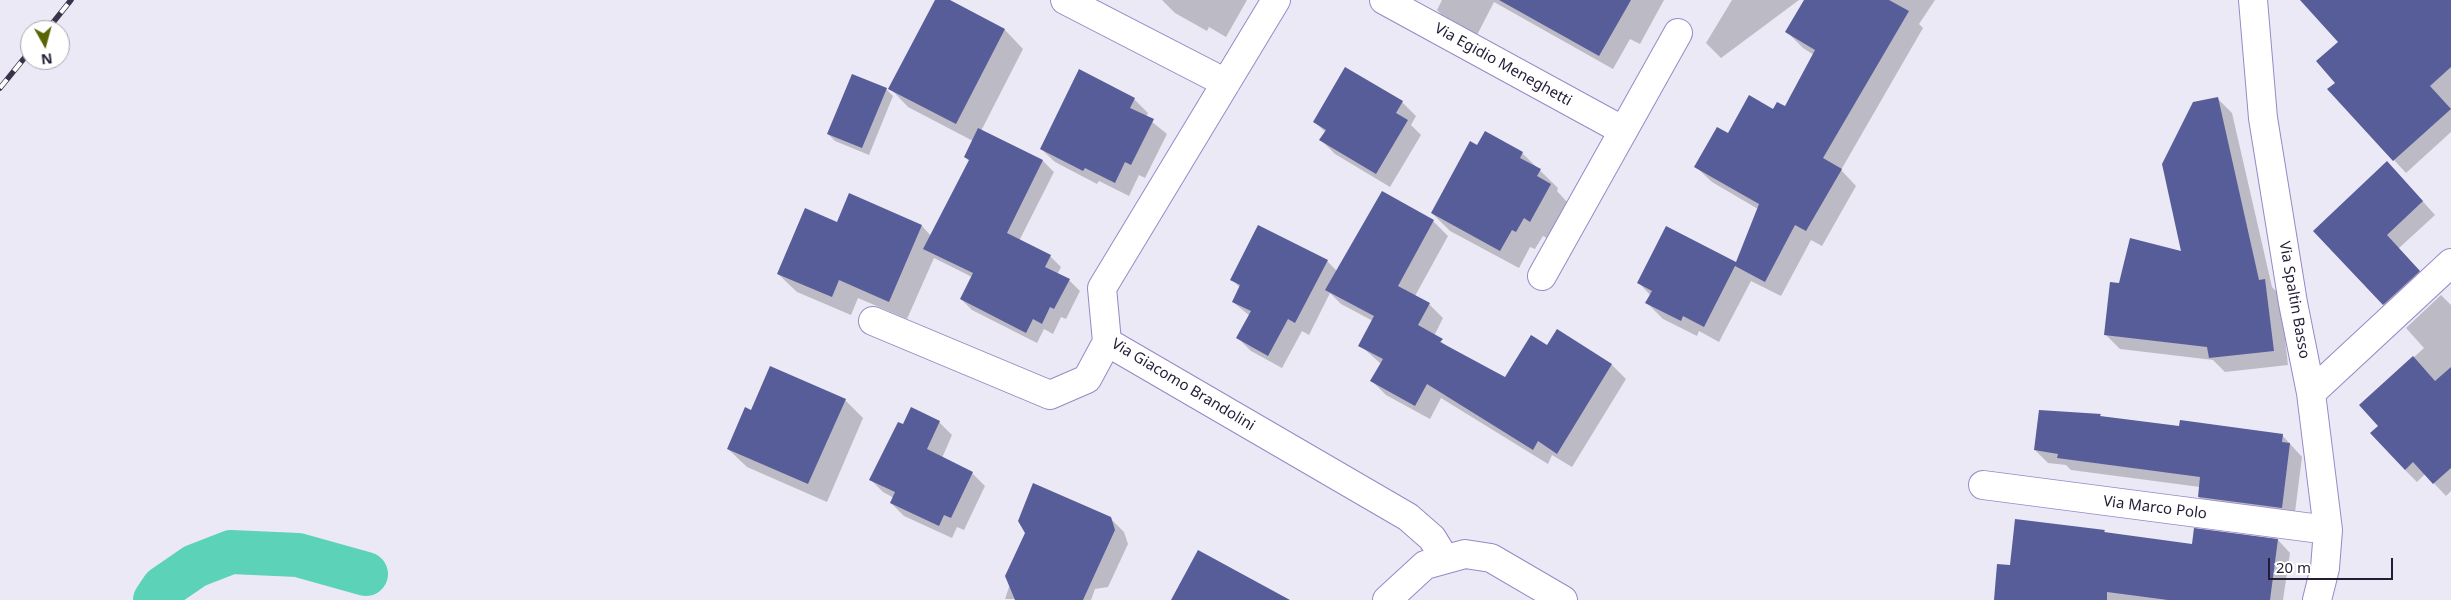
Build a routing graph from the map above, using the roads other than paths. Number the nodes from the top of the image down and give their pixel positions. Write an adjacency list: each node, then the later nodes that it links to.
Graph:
1 (1065, 0): 6 (street)
2 (1276, 0): 6 (street, Via Giacomo Brandolini)
3 (1384, 0): 7 (street, Via Egidio Meneghetti)
4 (2254, 0): 12 (street, Via Spaltin Basso)
5 (1678, 33): 7 (street)
6 (1226, 83): 11 (street, Via Giacomo Brandolini)
7 (1622, 130): 9 (street)
8 (2451, 263): 12 (street)
9 (1542, 276)
10 (873, 321): 11 (street)
11 (1107, 342): 15 (street, Via Giacomo Brandolini)
12 (2311, 392): 14 (street, Via Spaltin Basso)
13 (1983, 485): 14 (street, Via Marco Polo)
14 (2328, 530): 18 (street, Via Spaltin Basso)
15 (1445, 559): 16 (street); 17 (street)
16 (1387, 600)
17 (1563, 600)
18 (2316, 600)

